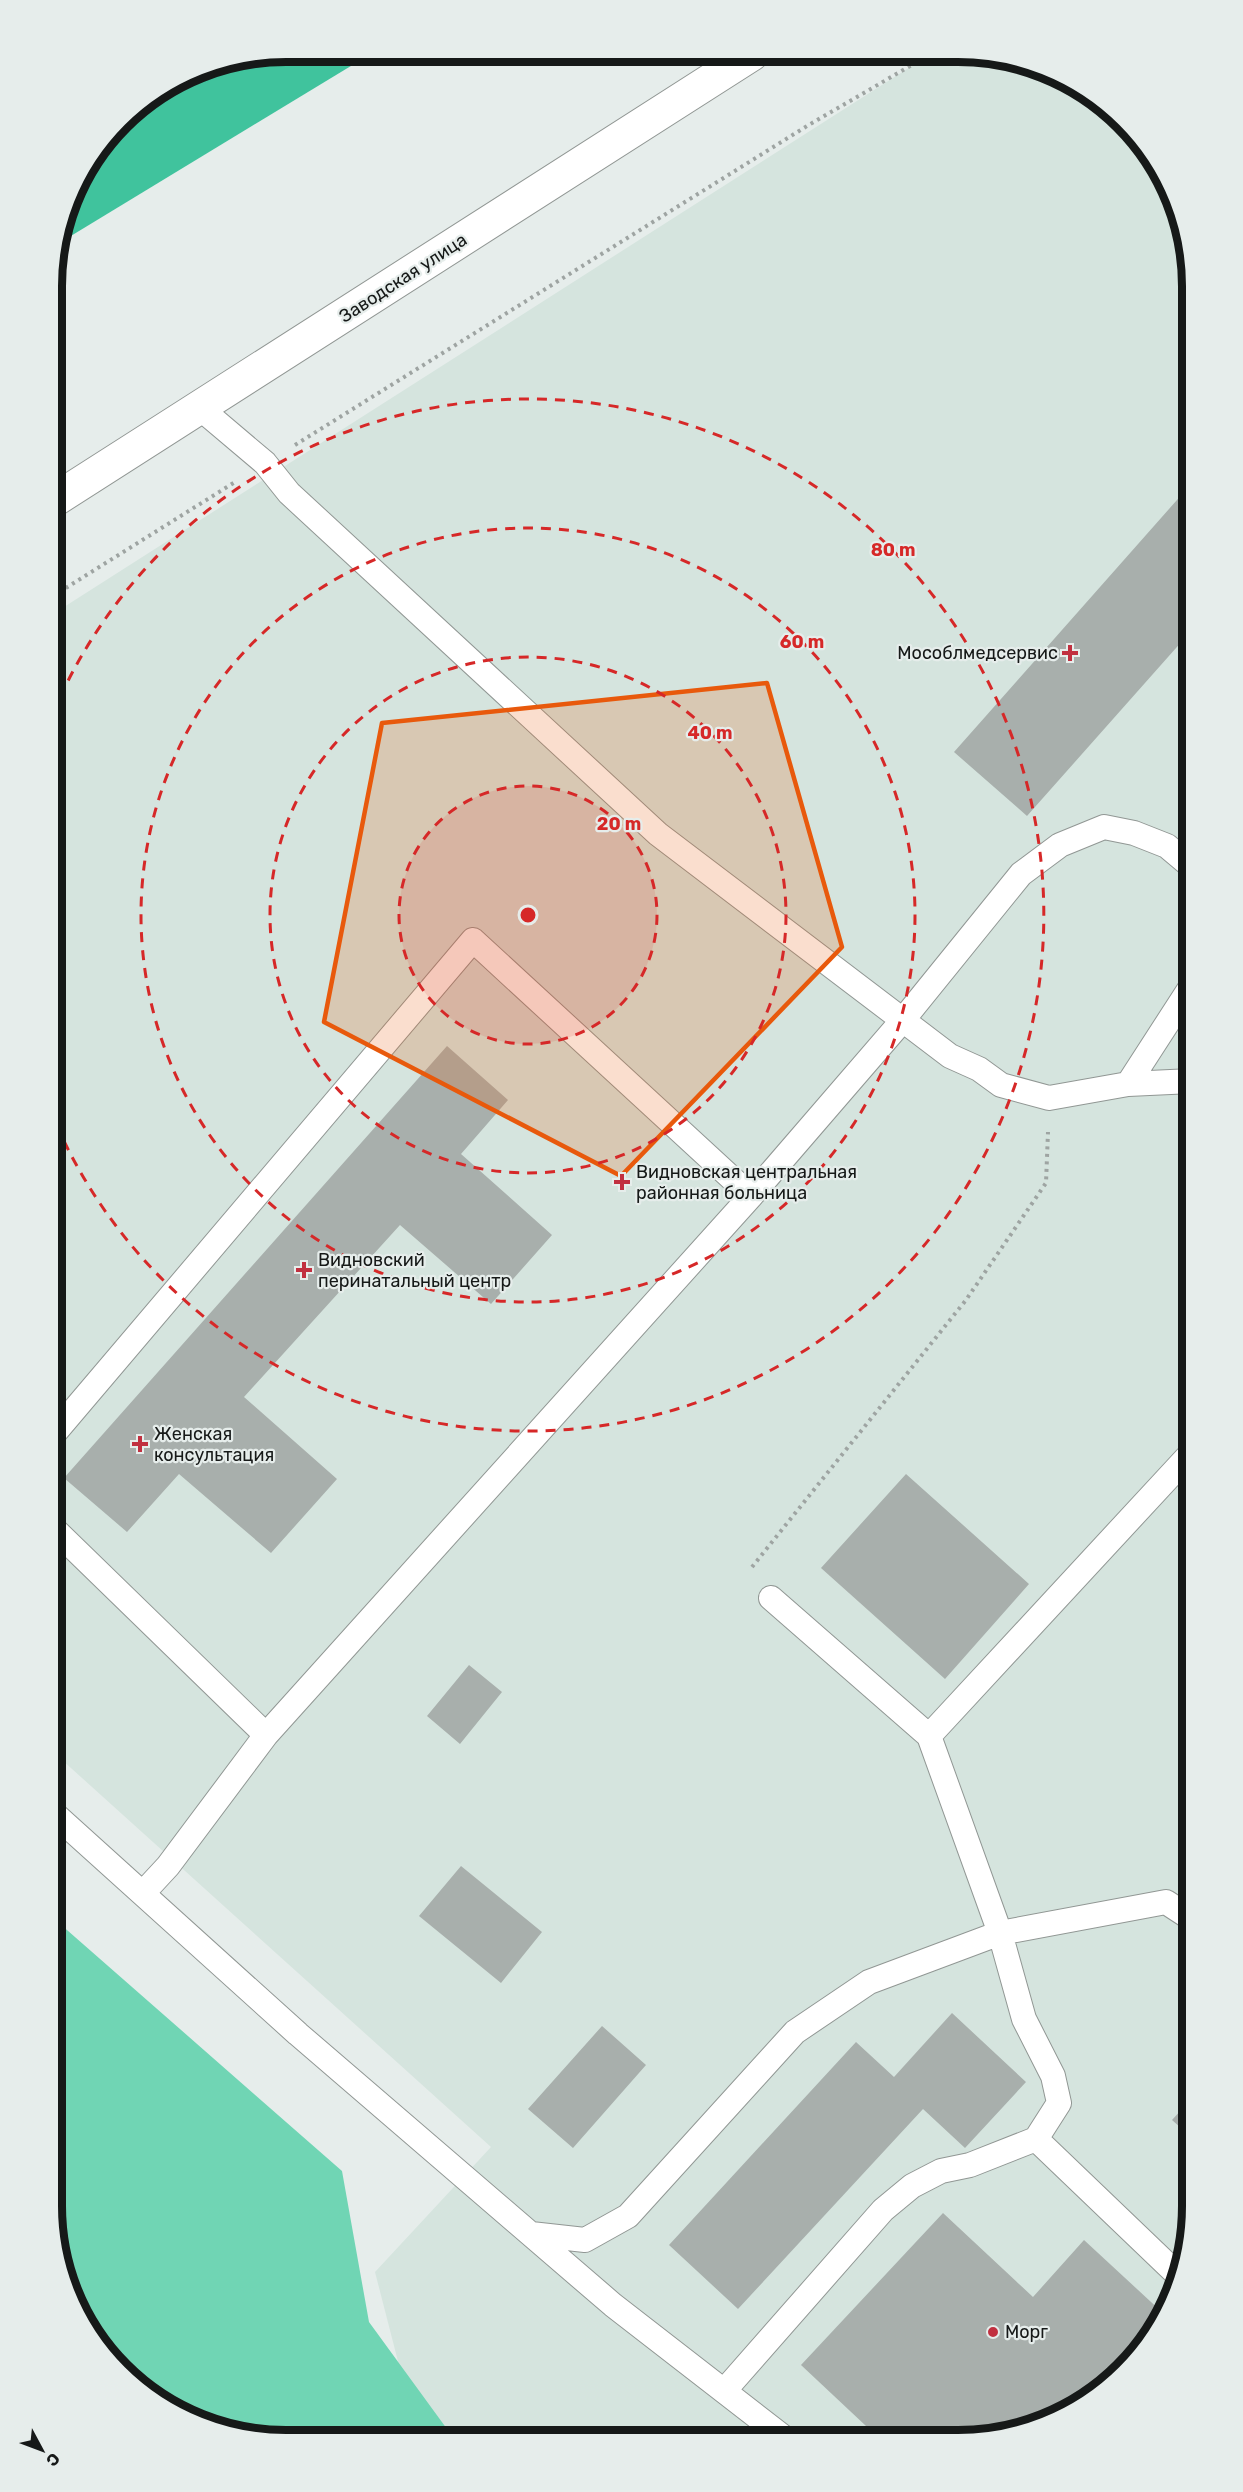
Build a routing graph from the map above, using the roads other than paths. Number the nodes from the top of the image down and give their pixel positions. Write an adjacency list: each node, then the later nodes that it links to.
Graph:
1 (740, 62): 2 (main road, Заводская улица)
2 (200, 408): 3 (main road, Заводская улица); 6 (lane)
3 (62, 495)
4 (1182, 859): 6 (lane)
5 (1182, 1000): 8 (lane)
6 (902, 1021): 8 (lane); 9 (lane)
7 (1182, 1081): 8 (lane)
8 (1128, 1084)
9 (751, 1196): 10 (lane); 14 (lane)
10 (62, 1424)
11 (1182, 1463): 15 (lane)
12 (62, 1537): 14 (lane)
13 (771, 1598): 15 (lane)
14 (266, 1735): 17 (lane)
15 (929, 1736): 19 (lane)
16 (62, 1821): 17 (lane)
17 (143, 1893): 21 (lane)
18 (1182, 1912): 19 (lane)
19 (1000, 1933): 20 (lane); 21 (lane)
20 (1035, 2139): 22 (lane); 23 (lane)
21 (531, 2234): 23 (lane)
22 (1172, 2270)
23 (724, 2391): 24 (lane)
24 (774, 2430)

